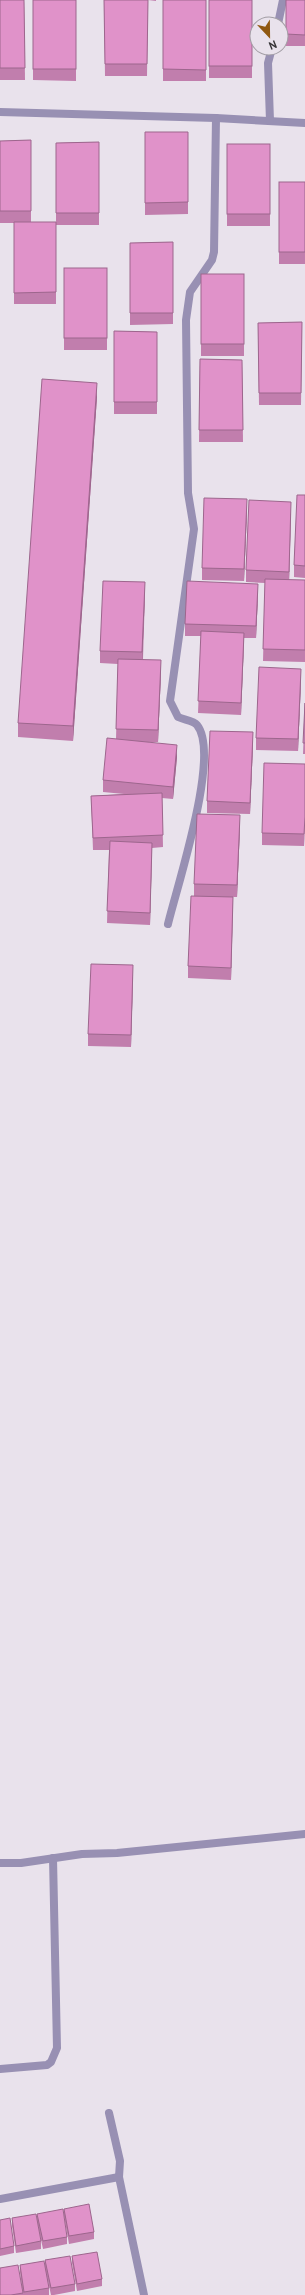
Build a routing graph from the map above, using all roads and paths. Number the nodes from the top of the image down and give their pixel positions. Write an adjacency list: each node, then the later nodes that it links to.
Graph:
1 (283, 0): 2 (street)
2 (280, 16)
3 (270, 56): 6 (street)
4 (0, 112): 5 (street)
5 (216, 118): 6 (street); 8 (street)
6 (270, 121): 7 (street)
7 (305, 123)
8 (168, 924)
9 (305, 1834): 10 (street)
10 (53, 1858): 11 (street); 12 (street)
11 (0, 1863)
12 (0, 2069)
13 (109, 2113): 14 (street)
14 (119, 2177): 15 (street); 16 (street)
15 (0, 2199)
16 (144, 2295)

